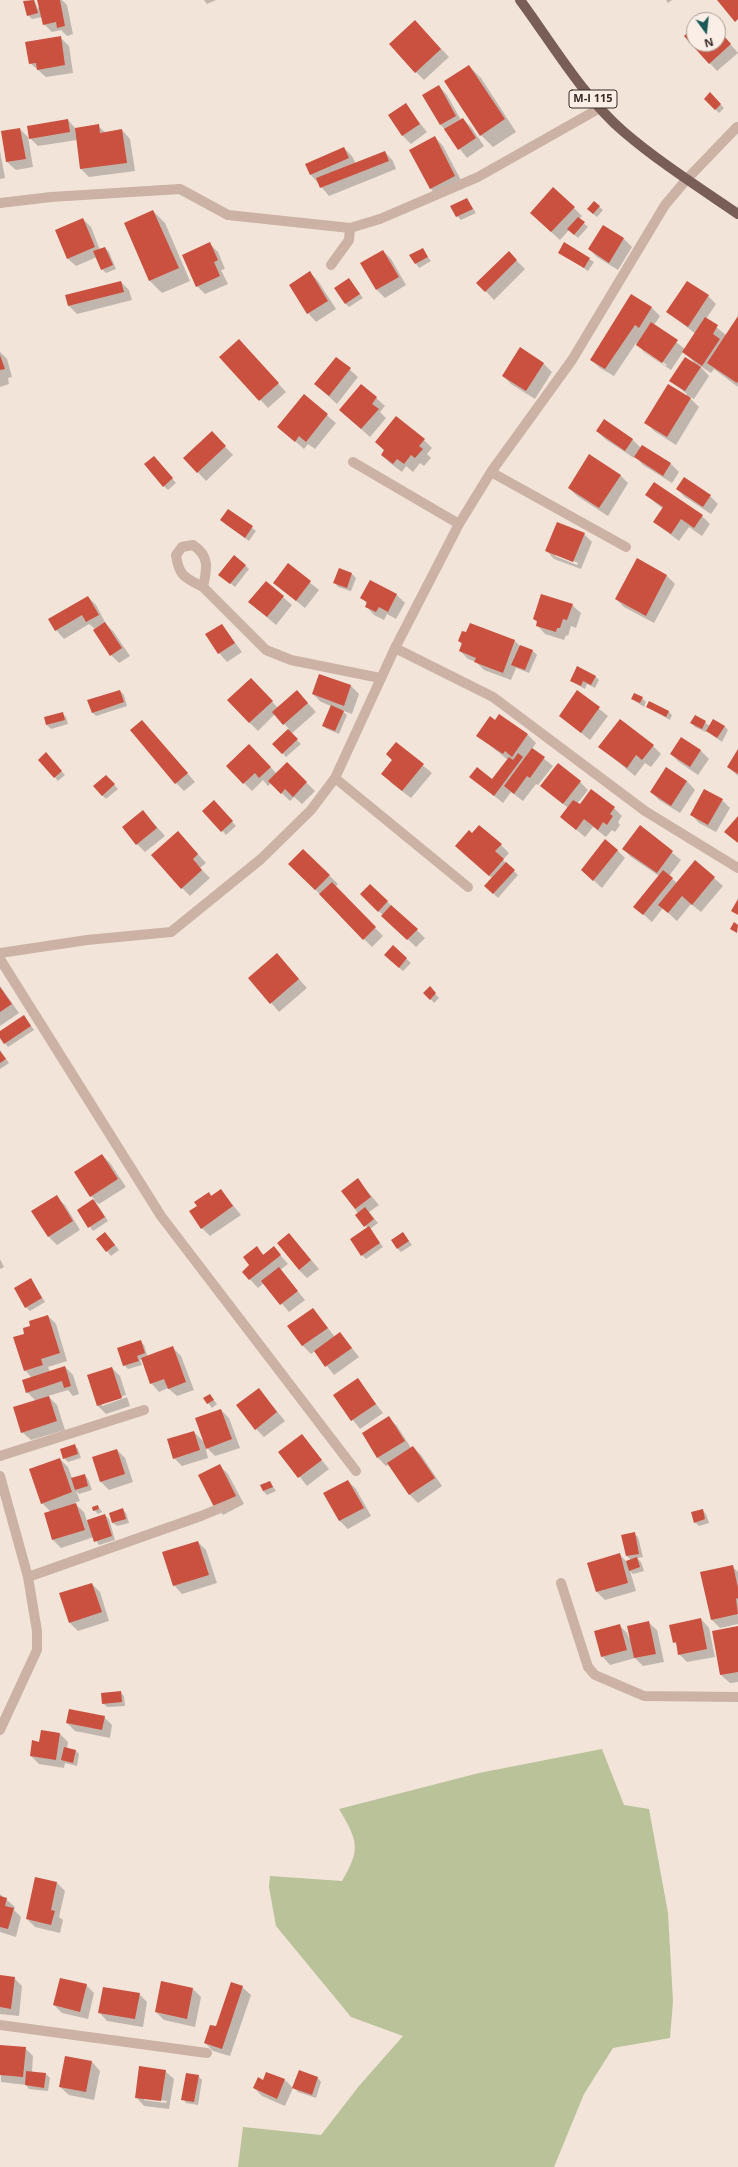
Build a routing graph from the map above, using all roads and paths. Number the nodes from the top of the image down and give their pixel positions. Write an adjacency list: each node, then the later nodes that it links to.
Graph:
1 (520, 0): 2 (main road, M-I 115)
2 (600, 108): 4 (main road, M-I 115); 7 (street)
3 (737, 127): 4 (street)
4 (687, 179): 6 (main road, M-I 115); 10 (street)
5 (0, 203): 7 (street)
6 (738, 214)
7 (350, 228): 8 (street)
8 (331, 265)
9 (353, 462): 11 (street)
10 (491, 472): 11 (street); 12 (street)
11 (459, 524): 14 (street)
12 (626, 547)
13 (203, 587): 15 (street)
14 (394, 648): 15 (street); 17 (street)
15 (380, 678): 16 (street)
16 (335, 778): 18 (street); 19 (street)
17 (738, 868)
18 (468, 887)
19 (0, 953)
20 (0, 959): 23 (street)
21 (144, 1410): 22 (street)
22 (0, 1456)
23 (356, 1471)
24 (0, 1476): 26 (street)
25 (235, 1502): 26 (street)
26 (28, 1577): 29 (street)
27 (561, 1583): 28 (street)
28 (738, 1697)
29 (11, 1708): 30 (street); 31 (street)
30 (0, 1710)
31 (0, 1730)
32 (0, 2025): 33 (street)
33 (208, 2053)

